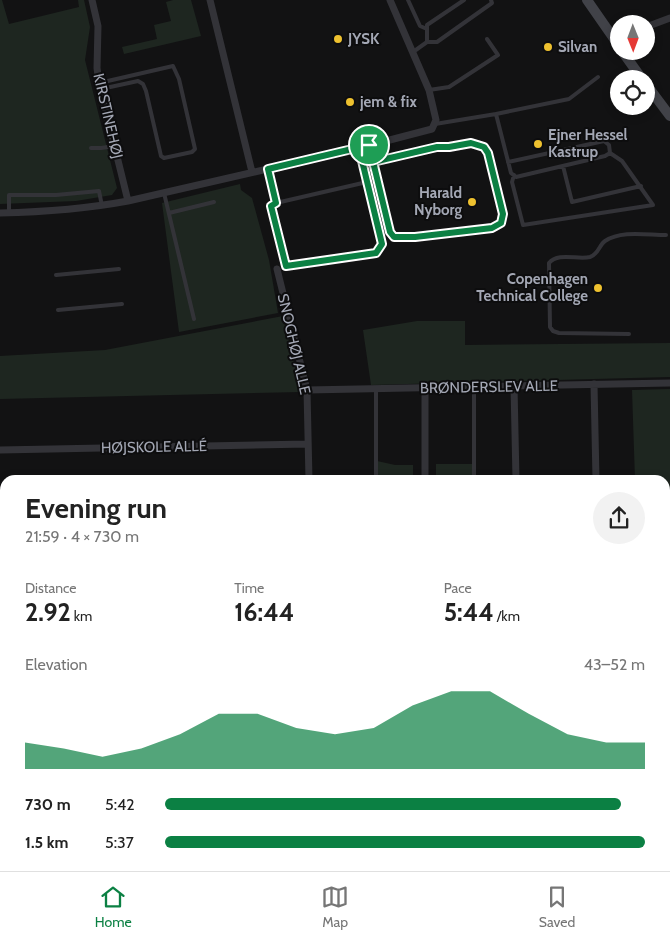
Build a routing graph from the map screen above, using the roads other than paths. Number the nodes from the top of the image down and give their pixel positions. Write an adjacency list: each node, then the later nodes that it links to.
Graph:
1 (92, 0): 16 (street, KIRSTINEHØJ)
2 (210, 0): 31 (street)
3 (390, 0): 14 (street)
4 (408, 0): 10 (lane)
5 (464, 0): 10 (lane)
6 (587, 0): 11 (main road)
7 (493, 1): 13 (lane)
8 (670, 18): 9 (street)
9 (655, 24)
10 (427, 30): 13 (lane)
11 (610, 33)
12 (487, 39): 17 (lane)
13 (427, 42): 14 (lane)
14 (413, 52): 17 (street)
15 (598, 77): 19 (lane)
16 (100, 86): 16 (lane); 23 (street, KIRSTINEHØJ)
17 (430, 90): 21 (street)
18 (655, 96): 20 (main road)
19 (496, 114): 21 (lane); 28 (lane)
20 (670, 116)
21 (435, 124): 22 (street)
22 (369, 145): 25 (street); 27 (lane)
23 (115, 146): 24 (lane); 36 (street, KIRSTINEHØJ)
24 (91, 148)
25 (359, 148): 30 (street); 33 (lane)
26 (610, 153): 28 (lane); 29 (lane); 34 (lane)
27 (373, 162): 27 (lane)
28 (508, 162): 32 (lane)
29 (563, 166): 32 (lane); 34 (lane)
30 (268, 169): 31 (street); 38 (lane)
31 (252, 172): 35 (street)
32 (514, 175): 34 (lane)
33 (367, 182): 38 (lane); 38 (lane)
34 (641, 186)
35 (164, 193): 36 (street); 42 (lane)
36 (128, 201): 39 (street)
37 (214, 202): 42 (lane)
38 (276, 203)
39 (102, 206): 41 (street); 41 (lane)
40 (0, 213): 41 (street)
41 (9, 213)
42 (169, 213): 49 (lane)
43 (666, 234): 50 (lane)
44 (119, 269): 46 (lane)
45 (276, 269): 57 (street, SNOGHØJ ALLE)
46 (56, 275)
47 (122, 304): 48 (lane)
48 (58, 310)
49 (194, 319)
50 (629, 334)
51 (670, 383): 52 (street, BRØNDERSLEV ALLE)
52 (594, 384): 53 (street, BRØNDERSLEV ALLE); 65 (street)
53 (514, 386): 54 (street, BRØNDERSLEV ALLE); 64 (street)
54 (474, 387): 55 (street, BRØNDERSLEV ALLE); 63 (lane)
55 (425, 388): 56 (street, BRØNDERSLEV ALLE); 62 (street)
56 (376, 389): 57 (street, BRØNDERSLEV ALLE); 61 (lane)
57 (307, 390): 58 (street, SNOGHØJ ALLE)
58 (308, 444): 59 (street, HØJSKOLE ALLÉ); 60 (street, SNOGHØJ ALLE)
59 (0, 450)
60 (309, 475)
61 (376, 475)
62 (425, 475)
63 (474, 475)
64 (516, 475)
65 (596, 475)

